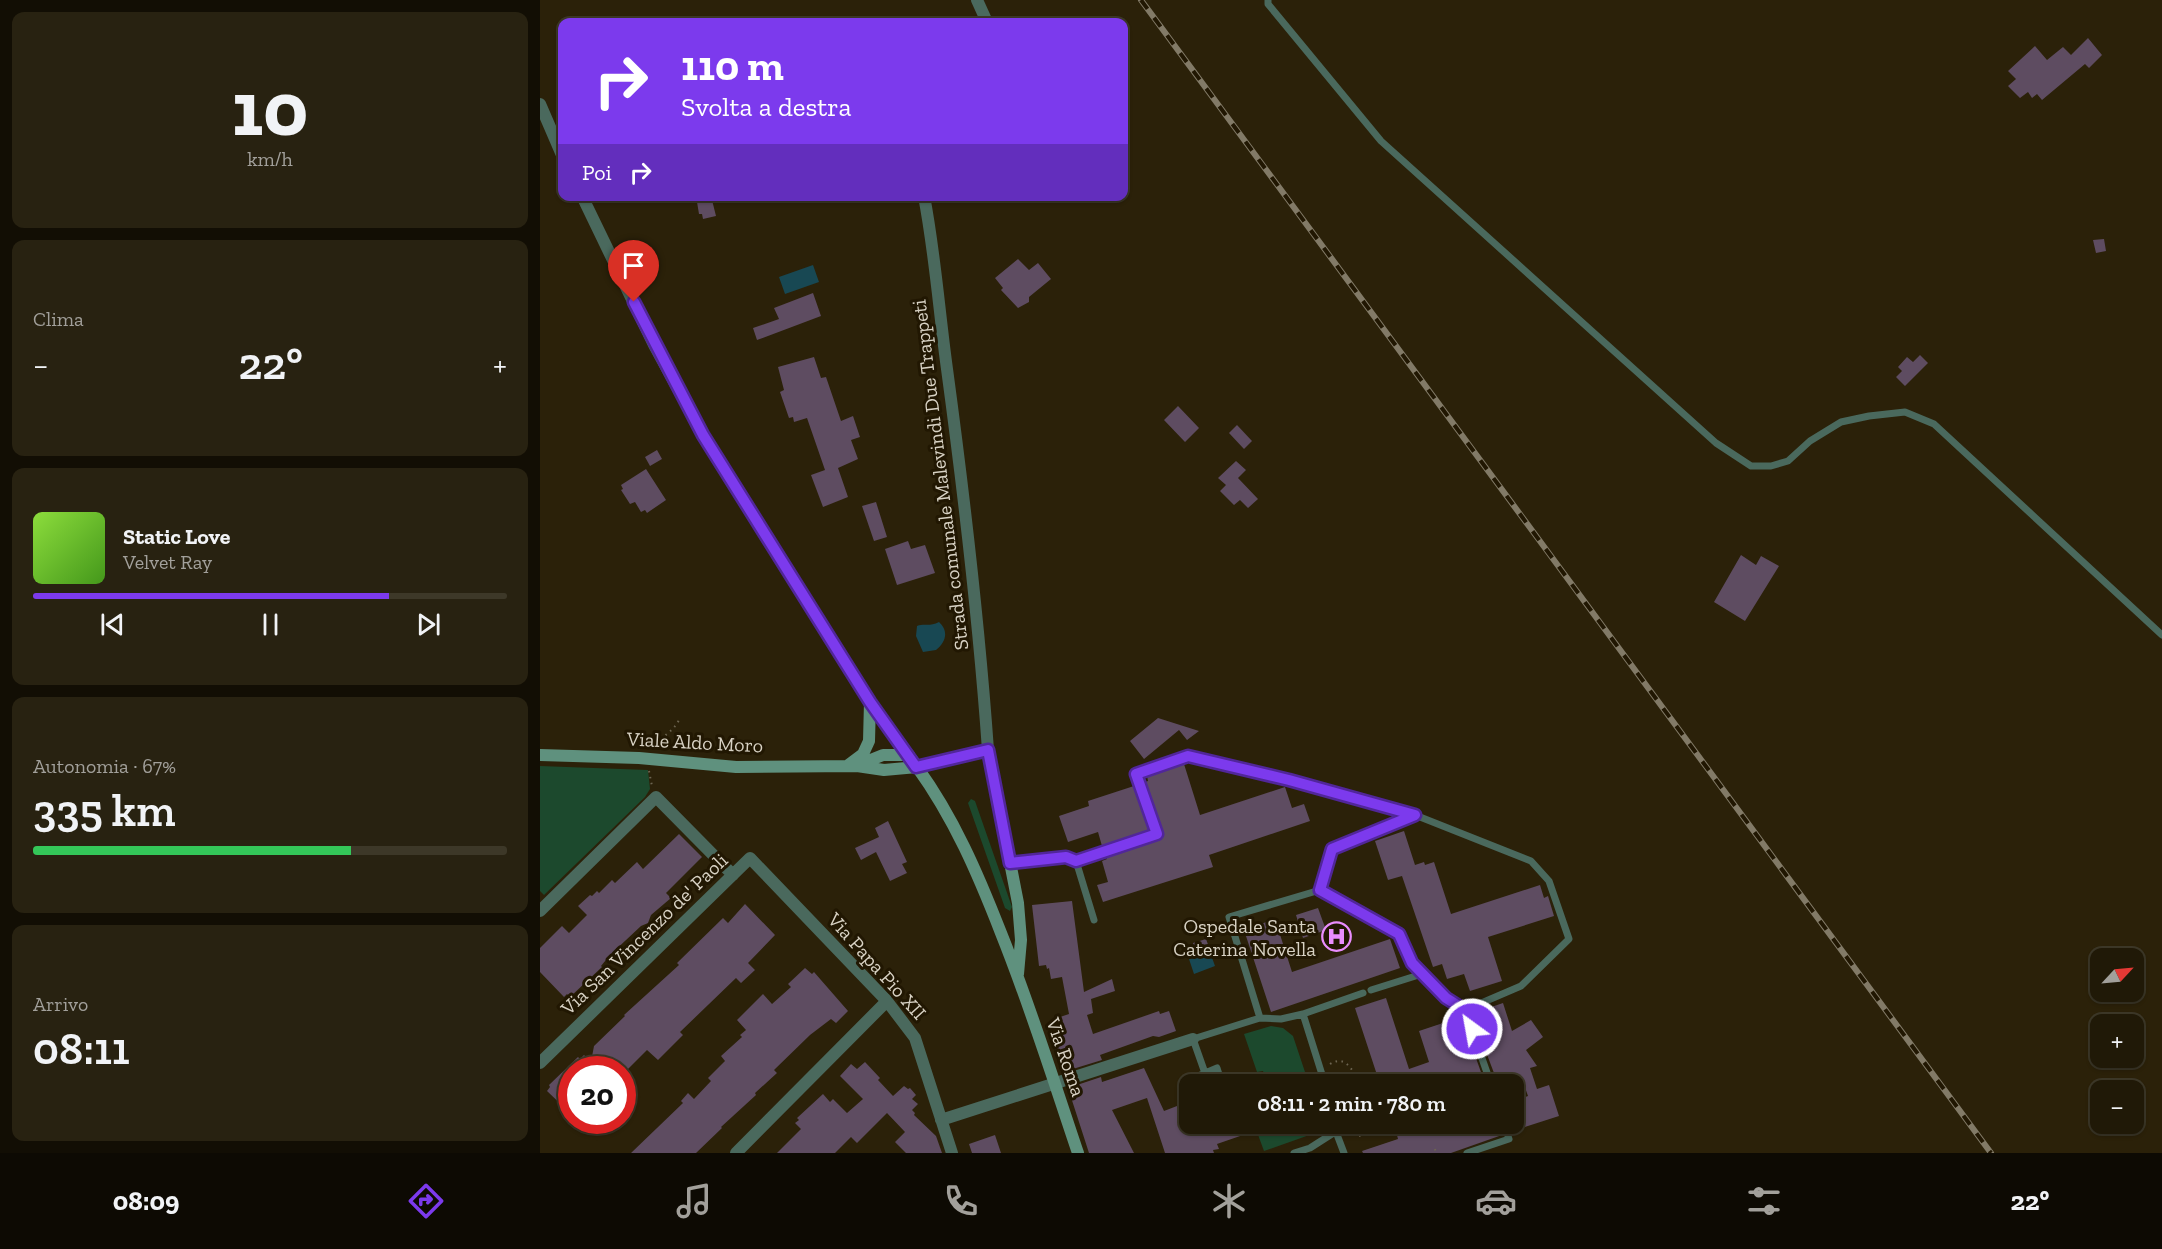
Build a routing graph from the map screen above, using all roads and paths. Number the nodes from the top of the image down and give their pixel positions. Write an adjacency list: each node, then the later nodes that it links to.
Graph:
1 (977, 0): 3 (street)
2 (1268, 0): 8 (lane)
3 (985, 18)
4 (540, 104): 5 (street)
5 (558, 146)
6 (584, 201): 9 (street)
7 (925, 201): 10 (street, Strada comunale Malevindi Due Trappeti)
8 (2162, 635)
9 (870, 702): 12 (street); 13 (main road)
10 (988, 750): 14 (main road, Viale Aldo Moro); 18 (main road)
11 (540, 754): 13 (main road, Viale Aldo Moro)
12 (909, 755): 13 (main road, Viale Aldo Moro); 14 (street)
13 (852, 766): 14 (main road, Viale Aldo Moro)
14 (916, 767): 23 (main road, Via Roma)
15 (1415, 815): 17 (lane); 20 (lane); 28 (lane)
16 (750, 858): 19 (street, Via San Vincenzo de' Paoli); 27 (street, Via Papa Pio XII)
17 (1076, 861): 18 (lane); 22 (lane)
18 (1010, 863): 23 (main road)
19 (733, 875): 21 (street); 32 (street, Via San Vincenzo de' Paoli)
20 (1320, 890): 24 (lane); 30 (lane)
21 (541, 908)
22 (1094, 920)
23 (1018, 974): 39 (main road, Via Roma)
24 (1422, 975): 25 (lane); 28 (lane)
25 (1371, 990)
26 (1363, 993): 29 (lane)
27 (887, 1001): 40 (street, Via Papa Pio XII); 47 (street)
28 (1465, 1010): 38 (lane)
29 (1303, 1014): 30 (lane); 33 (lane)
30 (1260, 1017): 31 (lane)
31 (1193, 1039): 34 (lane); 39 (street)
32 (540, 1063)
33 (1321, 1071): 36 (lane); 37 (path)
34 (1205, 1073): 35 (lane)
35 (1219, 1074)
36 (1322, 1074)
37 (1354, 1074)
38 (1487, 1074)
39 (1055, 1084): 40 (street); 49 (main road, Via Roma)
40 (941, 1120): 48 (street, Via Papa Pio XII)
41 (1332, 1134): 50 (lane)
42 (1336, 1134): 46 (lane)
43 (1364, 1134): 45 (path)
44 (1507, 1134): 51 (lane)
45 (1359, 1136)
46 (1341, 1152)
47 (736, 1153)
48 (952, 1153)
49 (1078, 1153)
50 (1294, 1153)
51 (1467, 1153)

